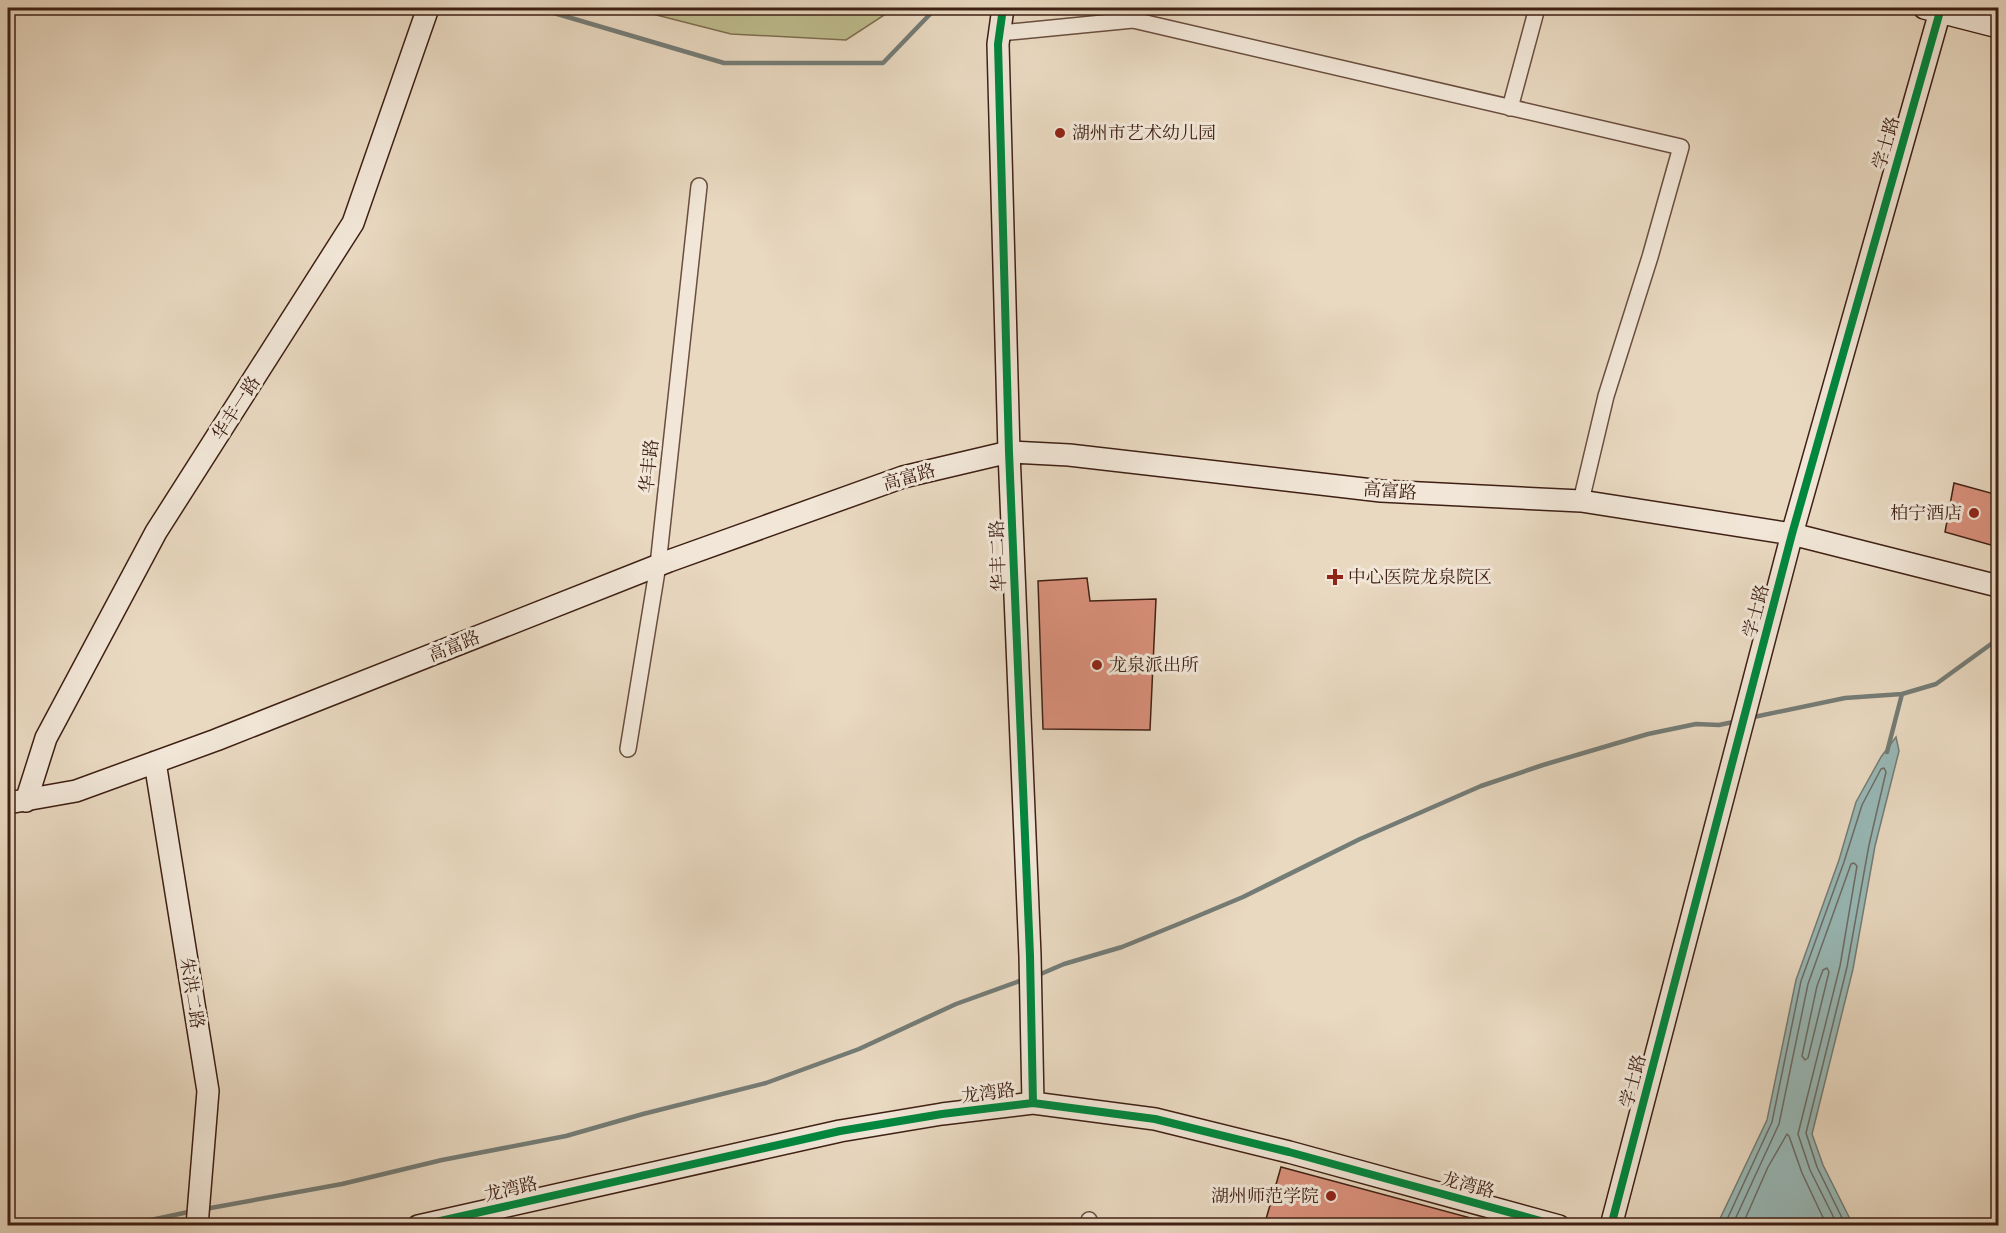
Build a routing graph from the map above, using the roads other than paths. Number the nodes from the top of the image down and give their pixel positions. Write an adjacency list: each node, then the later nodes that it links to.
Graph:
1 (428, 8): 16 (street, 华丰一路)
2 (1003, 8): 6 (street, 华丰二路)
3 (1537, 8): 7 (street)
4 (1935, 9): 5 (street); 11 (street, 学士路)
5 (1998, 27)
6 (1000, 33): 7 (street); 9 (street, 华丰二路)
7 (1510, 108): 10 (street)
8 (699, 186): 12 (street, 华丰路)
9 (1009, 452): 10 (street, 高富路); 12 (street, 高富路); 17 (street, 华丰二路)
10 (1581, 501): 11 (street, 高富路)
11 (1792, 534): 13 (street, 高富路); 21 (street, 学士路)
12 (658, 565): 14 (street, 华丰路); 15 (street, 高富路)
13 (1998, 586)
14 (628, 749)
15 (155, 762): 16 (street, 高富路); 18 (street, 朱洪二路)
16 (17, 802)
17 (1033, 1103): 19 (street, 龙湾路); 20 (street, 龙湾路)
18 (198, 1226)
19 (418, 1226)
20 (1559, 1226)
21 (1611, 1226)

